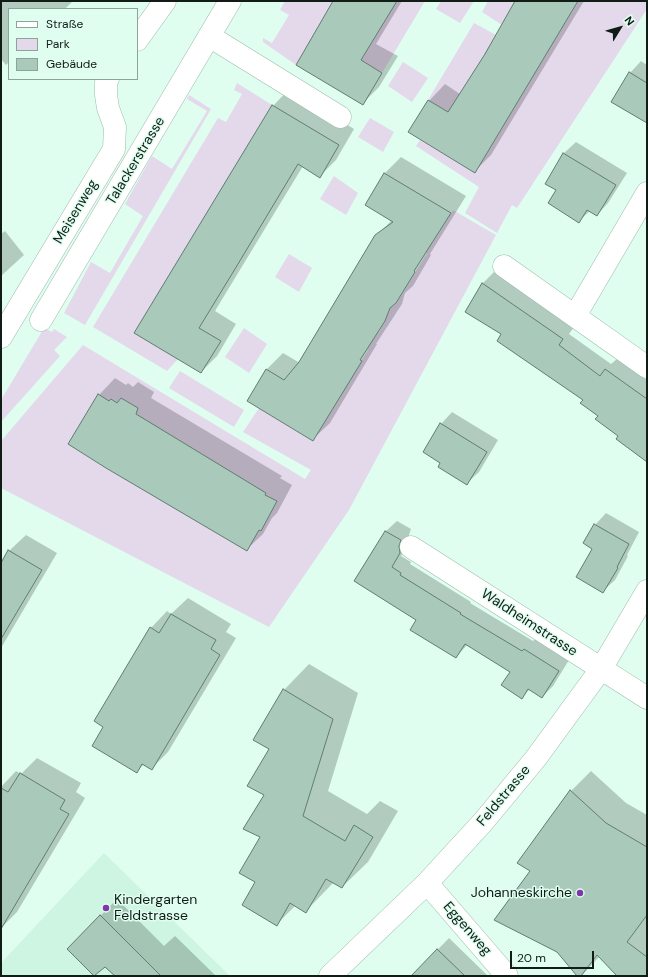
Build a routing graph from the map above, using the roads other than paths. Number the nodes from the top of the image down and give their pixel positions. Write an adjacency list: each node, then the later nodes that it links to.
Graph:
1 (165, 1): 4 (street)
2 (230, 1): 3 (street, Talackerstrasse)
3 (209, 36): 6 (street); 10 (street, Talackerstrasse)
4 (138, 39)
5 (107, 80): 11 (street, Meisenweg)
6 (340, 116)
7 (647, 193): 9 (street)
8 (504, 266): 9 (street)
9 (575, 316): 12 (street)
10 (41, 320)
11 (1, 337)
12 (647, 367)
13 (411, 547): 15 (street, Waldheimstrasse)
14 (647, 590): 15 (street, Feldstrasse)
15 (601, 669): 16 (street, Waldheimstrasse); 17 (street, Feldstrasse)
16 (647, 698)
17 (427, 882): 18 (street, Feldstrasse); 19 (street, Eggenweg)
18 (330, 976)
19 (507, 976)

